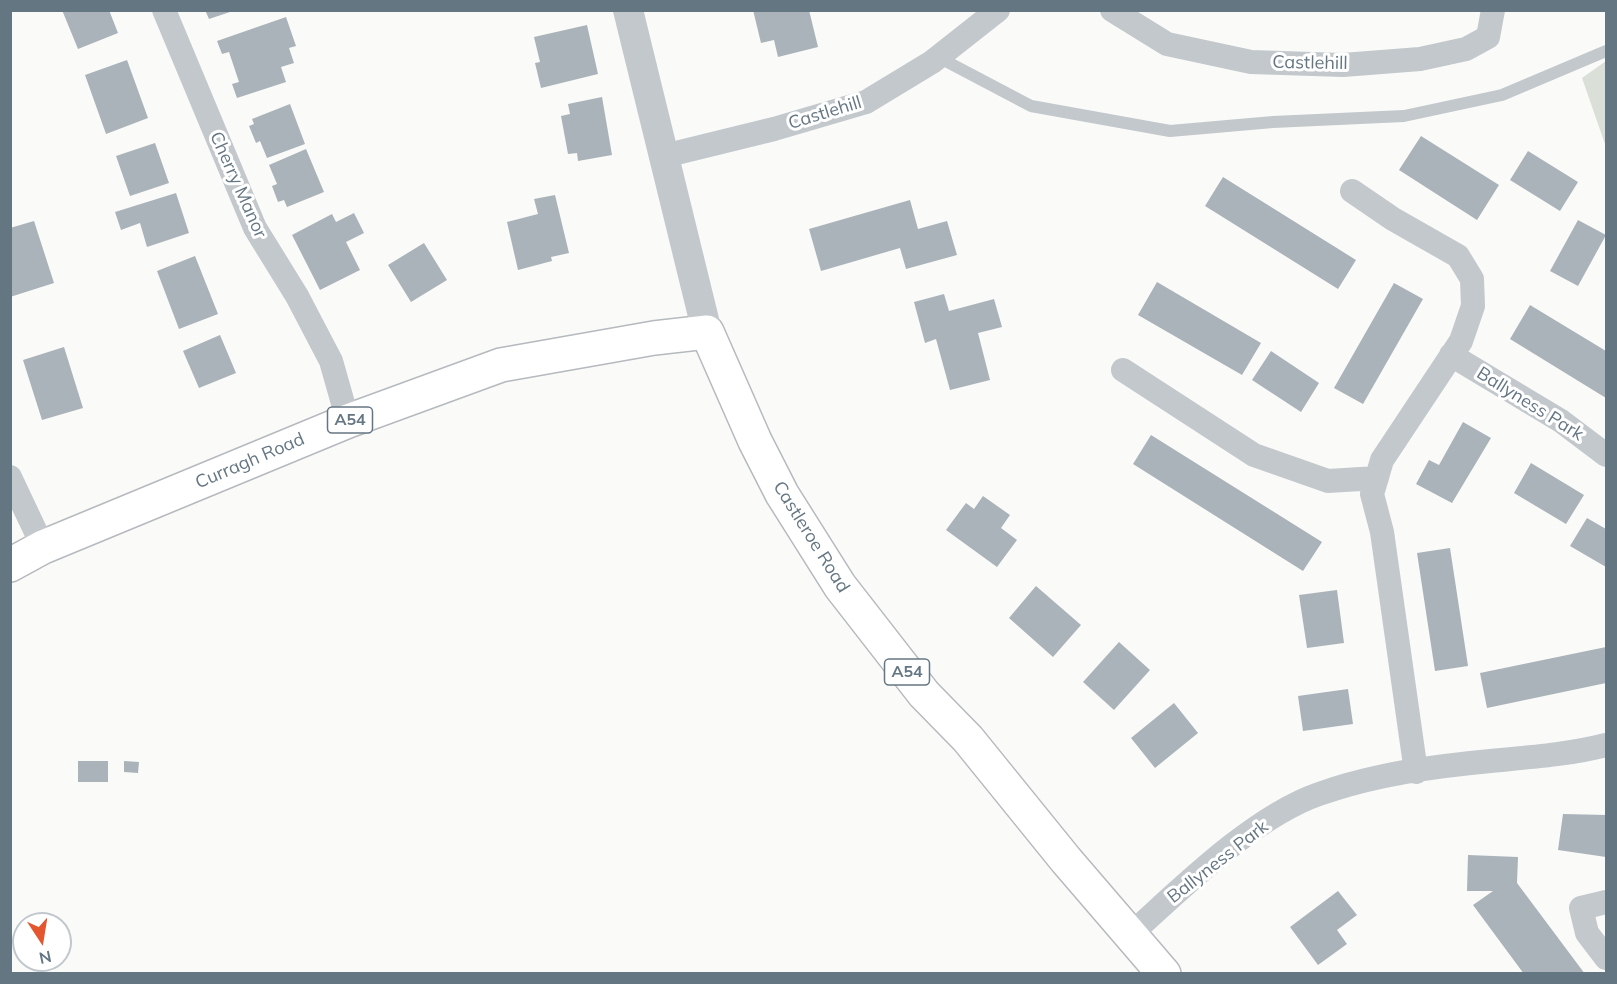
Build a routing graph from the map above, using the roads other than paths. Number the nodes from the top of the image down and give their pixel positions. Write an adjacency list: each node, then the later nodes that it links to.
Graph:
1 (164, 10): 13 (street, Cherry Manor)
2 (628, 10): 8 (street, Castleroe Road)
3 (998, 10): 7 (street, Castlehill)
4 (1112, 10): 5 (street, Castlehill)
5 (1492, 10)
6 (1606, 51): 7 (lane)
7 (938, 57): 8 (street, Castlehill)
8 (664, 156): 10 (street, Castleroe Road)
9 (1353, 191): 11 (street)
10 (707, 332): 13 (main road, Curragh Road / A54); 22 (main road, Castleroe Road / A54)
11 (1451, 355): 14 (street, Ballyness Park); 16 (street)
12 (1123, 370): 16 (street)
13 (348, 420): 17 (main road, Curragh Road / A54)
14 (1606, 455)
15 (10, 477): 17 (street)
16 (1377, 478): 20 (street)
17 (43, 547): 18 (main road, Curragh Road / A54)
18 (10, 565)
19 (1606, 745): 20 (street, Ballyness Park)
20 (1416, 772): 22 (street, Ballyness Park)
21 (1606, 902): 23 (street)
22 (1130, 935): 24 (main road, Castleroe Road / A54)
23 (1606, 958)
24 (1164, 974)

